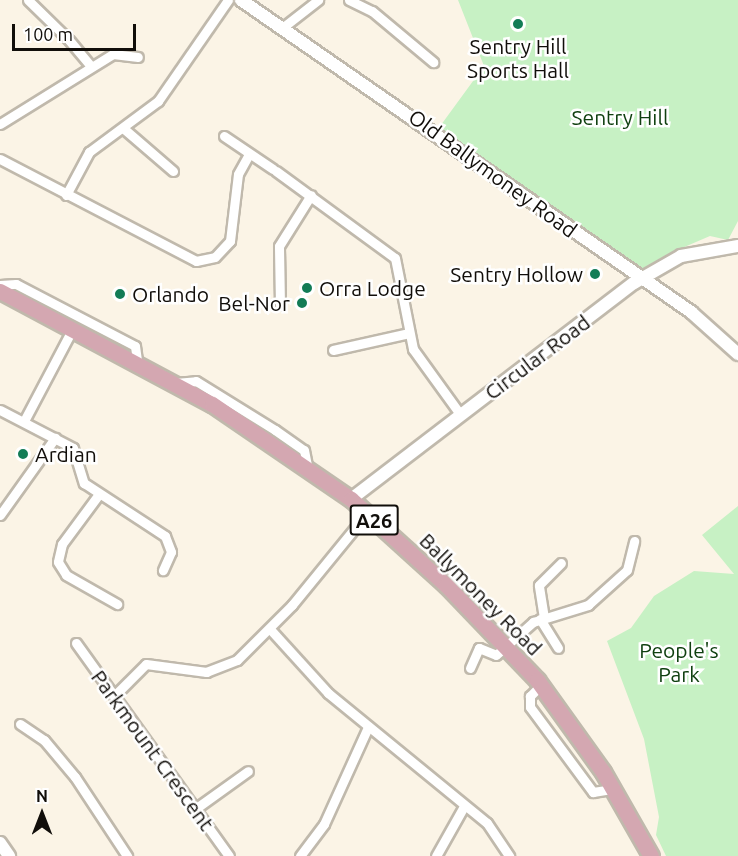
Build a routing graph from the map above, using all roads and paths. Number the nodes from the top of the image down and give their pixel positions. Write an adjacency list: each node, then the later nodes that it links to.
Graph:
1 (28, 0): 9 (street)
2 (228, 0): 11 (street)
3 (241, 0): 6 (street, Old Ballymoney Road)
4 (318, 0): 6 (street)
5 (349, 0): 8 (street)
6 (282, 28): 19 (street, Old Ballymoney Road)
7 (138, 57): 9 (street)
8 (433, 62)
9 (91, 66): 10 (street)
10 (0, 124)
11 (123, 128): 15 (street); 16 (street)
12 (224, 136): 13 (street)
13 (249, 154): 16 (street); 17 (street)
14 (0, 159): 16 (street)
15 (173, 171)
16 (66, 195)
17 (311, 195): 22 (street); 24 (street)
18 (738, 246): 19 (street, Circular Road)
19 (643, 278): 26 (street, Old Ballymoney Road); 29 (street, Circular Road)
20 (0, 285): 27 (street, Ballymoney Road)
21 (0, 291): 23 (main road, Ballymoney Road / A26)
22 (280, 305)
23 (73, 328): 27 (main road, Ballymoney Road / A26); 30 (street)
24 (410, 333): 25 (street); 29 (street)
25 (333, 350)
26 (738, 354)
27 (137, 361): 33 (main road, Ballymoney Road / A26)
28 (0, 410): 30 (street)
29 (460, 414): 33 (street, Circular Road)
30 (24, 421): 31 (street)
31 (55, 438): 32 (street); 35 (street)
32 (99, 494): 38 (street); 39 (street)
33 (351, 499): 34 (main road, Ballymoney Road / A26)
34 (367, 513): 41 (street); 43 (main road, Ballymoney Road / A26)
35 (0, 515)
36 (634, 541): 40 (street)
37 (561, 563): 40 (street)
38 (163, 570)
39 (117, 604)
40 (542, 619): 43 (street); 44 (street)
41 (270, 629): 47 (street); 49 (street)
42 (76, 643): 47 (street, Parkmount Crescent)
43 (505, 645): 45 (street); 46 (main road, Ballymoney Road / A26)
44 (558, 648)
45 (470, 668)
46 (541, 685): 51 (main road, Ballymoney Road / A26); 51 (street, Ballymoney Road)
47 (114, 696): 53 (street, Parkmount Crescent)
48 (20, 724): 56 (street)
49 (368, 727): 52 (street); 58 (street)
50 (248, 771): 53 (street)
51 (613, 789): 61 (main road, Ballymoney Road / A26)
52 (463, 808): 59 (street); 60 (street)
53 (195, 809): 57 (street, Parkmount Crescent)
54 (0, 843): 55 (street)
55 (9, 856)
56 (128, 856)
57 (229, 856)
58 (300, 856)
59 (436, 856)
60 (509, 856)
61 (651, 856)

